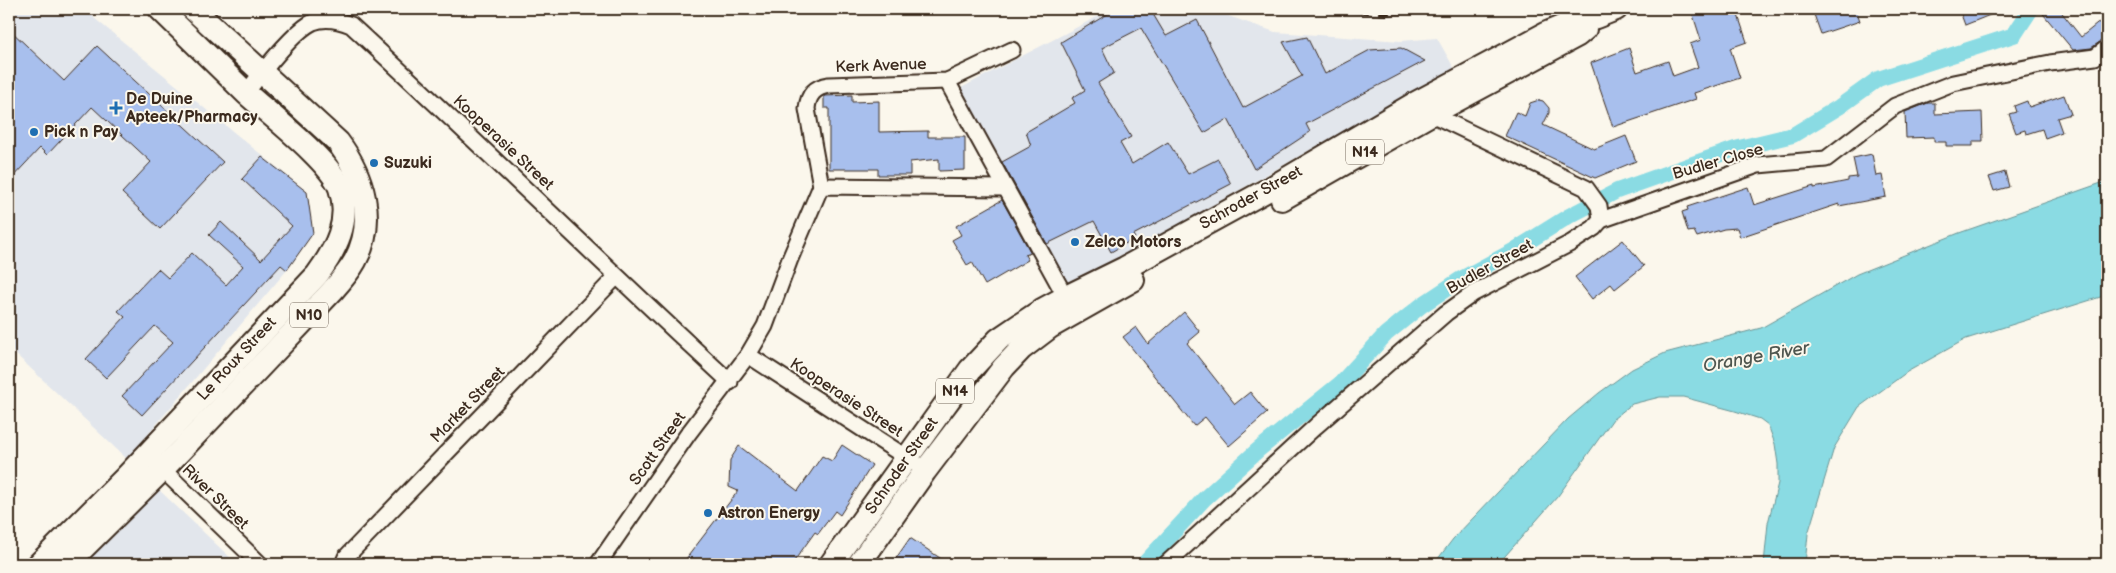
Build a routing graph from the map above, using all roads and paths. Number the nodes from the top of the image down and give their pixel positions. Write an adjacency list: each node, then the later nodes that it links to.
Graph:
1 (160, 9): 8 (highway, Le Roux Street / N10)
2 (193, 9): 6 (highway, Le Roux Street / N10)
3 (1606, 13): 9 (highway, Schroder Street / N14)
4 (1012, 50): 7 (street, Kerk Avenue)
5 (2101, 52): 12 (street, Budler Close)
6 (262, 72): 8 (street, Kooperasie Street); 13 (street, Kooperasie Street); 19 (highway, Le Roux Street / N10)
7 (947, 81): 10 (street, Kerk Avenue); 11 (street)
8 (246, 93): 17 (highway, Le Roux Street / N10)
9 (1422, 109): 12 (street); 14 (highway, Schroder Street / N14)
10 (821, 186): 11 (street); 15 (street)
11 (1004, 188): 14 (street)
12 (1600, 213): 27 (street, Budler Street)
13 (616, 277): 16 (street, Kooperasie Street); 20 (street, Market Street)
14 (1070, 304): 18 (highway, Schroder Street / N14)
15 (748, 355): 16 (street, Scott Street); 18 (street, Kooperasie Street)
16 (730, 382): 24 (street, Scott Street)
17 (146, 454): 19 (street, River Street); 21 (highway, Le Roux Street / N10)
18 (916, 465): 25 (highway, Schroder Street / N14); 26 (highway, Schroder Street / N14)
19 (162, 470): 22 (highway, Le Roux Street / N10); 23 (street, River Street)
20 (341, 562)
21 (39, 564)
22 (68, 564)
23 (260, 564)
24 (598, 564)
25 (832, 564)
26 (859, 564)
27 (1166, 564)

